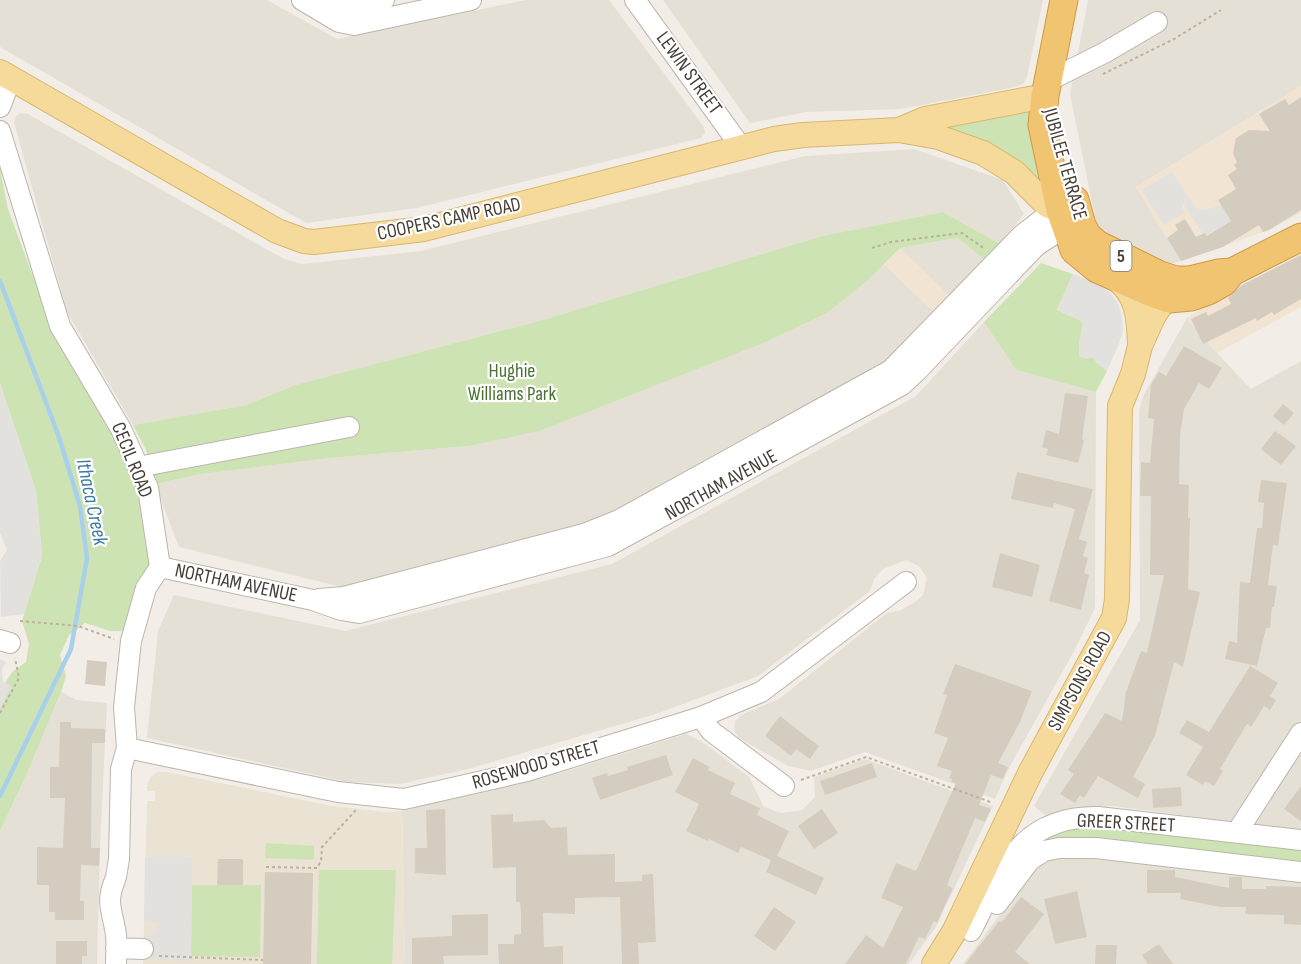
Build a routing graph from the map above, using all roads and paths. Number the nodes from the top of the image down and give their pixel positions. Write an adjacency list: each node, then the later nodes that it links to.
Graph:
1 (384, 0): 5 (street)
2 (471, 0): 5 (street)
3 (635, 0): 14 (street, LEWIN STREET)
4 (1064, 0): 10 (highway, JUBILEE TERRACE)
5 (311, 5)
6 (1221, 10): 8 (path)
7 (1157, 22): 10 (street)
8 (1174, 39)
9 (6, 75): 11 (street); 14 (main road, COOPERS CAMP ROAD)
10 (1047, 88): 12 (main road, COOPERS CAMP ROAD); 15 (highway, JUBILEE TERRACE / 5)
11 (0, 107)
12 (899, 130): 14 (main road, COOPERS CAMP ROAD); 15 (main road, COOPERS CAMP ROAD)
13 (0, 131): 24 (street, CECIL ROAD)
14 (741, 147)
15 (1065, 214): 18 (street, NORTHAM AVENUE); 19 (highway, JUBILEE TERRACE / 5); 20 (highway, JUBILEE TERRACE / 5); 27 (street, NORTHAM AVENUE)
16 (1301, 237): 20 (highway, 5)
17 (872, 248): 18 (path)
18 (999, 259): 27 (street, NORTHAM AVENUE)
19 (1115, 278): 20 (highway, JUBILEE TERRACE / 5); 21 (main road)
20 (1176, 289): 21 (main road, SIMPSONS ROAD); 22 (main road, SIMPSONS ROAD)
21 (1140, 346): 22 (main road, SIMPSONS ROAD)
22 (1133, 374): 42 (main road, SIMPSONS ROAD)
23 (349, 427): 24 (street)
24 (138, 467): 25 (street, CECIL ROAD)
25 (160, 567): 27 (street, NORTHAM AVENUE); 34 (street)
26 (906, 582): 32 (street, ROSEWOOD STREET)
27 (313, 600)
28 (20, 621): 30 (path)
29 (5, 641): 31 (path)
30 (117, 641)
31 (0, 713)
32 (701, 717): 34 (street, ROSEWOOD STREET); 35 (street)
33 (1301, 733): 38 (street)
34 (128, 748): 43 (street)
35 (784, 786): 36 (path)
36 (997, 804)
37 (357, 809): 40 (path)
38 (1237, 832): 39 (street, GREER STREET); 42 (street, GREER STREET)
39 (1301, 840)
40 (266, 867)
41 (1301, 872): 42 (street, GREER STREET)
42 (963, 932): 47 (main road, SIMPSONS ROAD)
43 (124, 950): 44 (path)
44 (195, 959): 45 (path); 46 (path)
45 (263, 960)
46 (194, 964)
47 (934, 964)

